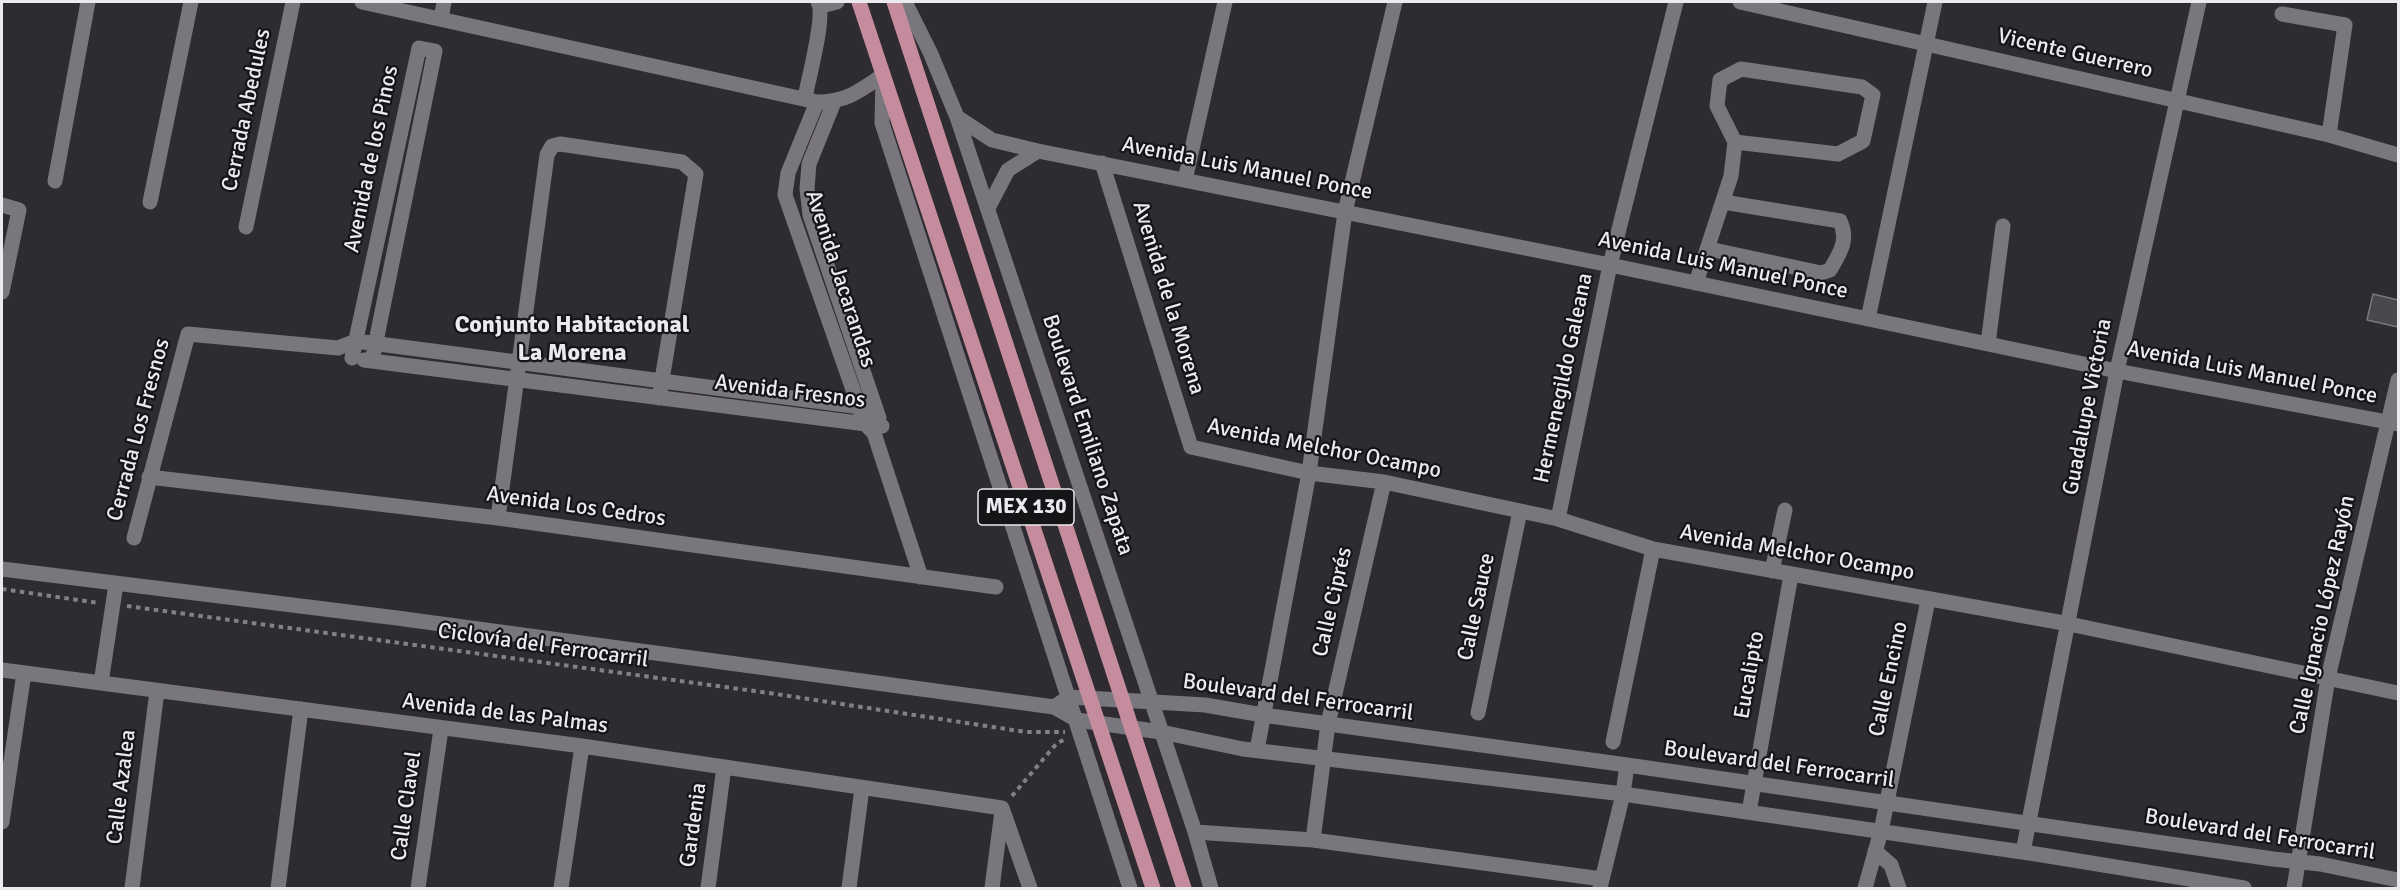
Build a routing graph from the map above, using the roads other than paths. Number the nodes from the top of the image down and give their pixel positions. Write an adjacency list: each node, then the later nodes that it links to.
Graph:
1 (88, 2): 31 (street)
2 (191, 2): 32 (street)
3 (293, 2): 38 (street, Cerrada Abedules)
4 (362, 2): 18 (street)
5 (444, 2): 18 (street)
6 (837, 2): 16 (street)
7 (859, 2): 20 (main road, MEX 130)
8 (894, 2): 126 (main road, MEX 130)
9 (905, 2): 24 (street, Boulevard Emiliano Zapata)
10 (1225, 2): 30 (street)
11 (1395, 2): 36 (street)
12 (1676, 2): 40 (street, Hermenegildo Galeana)
13 (1740, 2): 19 (street, Vicente Guerrero)
14 (1935, 2): 19 (street)
15 (2199, 2): 22 (street, Guadalupe Victoria)
16 (819, 4): 21 (street, Avenida Jacarandas)
17 (2282, 14): 25 (street)
18 (441, 19): 21 (street)
19 (1926, 43): 22 (street, Vicente Guerrero); 43 (street)
20 (883, 75): 23 (street); 84 (street); 125 (main road, MEX 130)
21 (811, 100): 23 (street); 56 (street, Avenida Jacarandas)
22 (2178, 100): 25 (street, Vicente Guerrero); 51 (street, Guadalupe Victoria)
23 (834, 102): 57 (street, Avenida Jacarandas)
24 (957, 117): 27 (street, Avenida Luis Manuel Ponce); 35 (street, Boulevard Emiliano Zapata)
25 (2329, 135): 28 (street, Vicente Guerrero)
26 (1735, 142): 26 (street); 33 (street)
27 (1038, 151): 29 (street, Avenida Luis Manuel Ponce); 35 (street)
28 (2398, 155)
29 (1102, 163): 30 (street, Avenida Luis Manuel Ponce); 60 (street, Avenida de la Morena)
30 (1185, 180): 36 (street, Avenida Luis Manuel Ponce)
31 (55, 181)
32 (150, 202)
33 (1723, 202): 39 (street); 39 (street)
34 (2, 206): 42 (street)
35 (988, 207): 85 (street, Boulevard Emiliano Zapata)
36 (1345, 212): 40 (street, Avenida Luis Manuel Ponce); 61 (street)
37 (2003, 226): 46 (street)
38 (246, 227)
39 (1709, 249): 41 (street)
40 (1610, 265): 41 (street, Avenida Luis Manuel Ponce); 67 (street, Hermenegildo Galeana)
41 (1696, 283): 43 (street, Avenida Luis Manuel Ponce)
42 (2, 292)
43 (1868, 319): 46 (street, Avenida Luis Manuel Ponce)
44 (356, 341): 45 (street, Avenida Fresnos); 45 (street, Avenida de los Pinos); 47 (street); 48 (street, Avenida de los Pinos)
45 (375, 344): 49 (street, Avenida de los Pinos); 50 (street, Avenida Fresnos)
46 (1988, 344): 51 (street, Avenida Luis Manuel Ponce)
47 (338, 348): 48 (street, Avenida Fresnos); 62 (street, Cerrada Los Fresnos)
48 (352, 358): 49 (street, Avenida Fresnos)
49 (372, 361): 52 (street, Avenida Fresnos)
50 (519, 363): 52 (street); 54 (street, Avenida Fresnos); 54 (street)
51 (2117, 371): 58 (street, Avenida Luis Manuel Ponce); 77 (street, Guadalupe Victoria)
52 (517, 380): 55 (street, Avenida Fresnos); 66 (street)
53 (2398, 380): 58 (street, Calle Ignacio López Rayón)
54 (661, 381): 55 (street); 56 (street, Avenida Fresnos)
55 (659, 398): 59 (street, Avenida Fresnos)
56 (859, 407): 57 (street, Avenida Fresnos); 59 (street, Avenida Jacarandas)
57 (876, 409): 59 (street, Avenida Jacarandas)
58 (2394, 423): 80 (street, Calle Ignacio López Rayón)
59 (873, 428): 73 (street, Avenida Jacarandas)
60 (1191, 447): 61 (street, Avenida Melchor Ocampo)
61 (1310, 473): 63 (street, Avenida Melchor Ocampo); 89 (street)
62 (149, 477): 66 (street, Avenida Los Cedros); 68 (street, Cerrada Los Fresnos)
63 (1384, 482): 65 (street, Avenida Melchor Ocampo); 90 (street, Calle Ciprés)
64 (1785, 510): 71 (street)
65 (1520, 511): 67 (street, Avenida Melchor Ocampo); 88 (street, Calle Sauce)
66 (498, 518): 73 (street, Avenida Los Cedros)
67 (1558, 519): 69 (street, Avenida Melchor Ocampo)
68 (134, 538)
69 (1653, 549): 71 (street, Avenida Melchor Ocampo); 94 (street)
70 (2, 569): 74 (street)
71 (1772, 571): 72 (street, Avenida Melchor Ocampo)
72 (1791, 575): 76 (street, Avenida Melchor Ocampo); 100 (street, Eucalipto)
73 (921, 577): 75 (street, Avenida Los Cedros)
74 (116, 584): 81 (street); 86 (street)
75 (996, 587)
76 (1928, 600): 77 (street, Avenida Melchor Ocampo); 103 (street, Calle Encino)
77 (2069, 624): 80 (street, Avenida Melchor Ocampo); 107 (street, Guadalupe Victoria)
78 (2, 670): 79 (street, Avenida de las Palmas)
79 (24, 673): 81 (street, Avenida de las Palmas); 106 (street)
80 (2328, 678): 83 (street, Avenida Melchor Ocampo); 113 (street, Calle Ignacio López Rayón)
81 (101, 683): 82 (street, Avenida de las Palmas)
82 (157, 691): 87 (street, Avenida de las Palmas); 116 (street, Calle Azalea)
83 (2398, 693)
84 (1069, 697): 85 (street, Boulevard del Ferrocarril); 86 (street); 91 (street)
85 (1152, 702): 89 (street, Boulevard del Ferrocarril); 93 (street, Boulevard Emiliano Zapata)
86 (1054, 707): 91 (street)
87 (301, 710): 92 (street, Avenida de las Palmas); 117 (street)
88 (1478, 712)
89 (1263, 715): 90 (street, Boulevard del Ferrocarril); 96 (street)
90 (1328, 724): 97 (street, Calle Ciprés); 98 (street, Boulevard del Ferrocarril)
91 (1078, 726): 93 (street); 124 (street)
92 (441, 729): 95 (street, Avenida de las Palmas); 118 (street, Calle Clavel)
93 (1161, 732): 96 (street); 109 (street, Boulevard Emiliano Zapata)
94 (1613, 742)
95 (582, 746): 99 (street, Avenida de las Palmas); 119 (street)
96 (1257, 750): 97 (street)
97 (1325, 758): 102 (street); 110 (street, Calle Ciprés)
98 (1627, 765): 100 (street, Boulevard del Ferrocarril); 102 (street)
99 (724, 767): 101 (street, Avenida de las Palmas); 120 (street, Gardenia)
100 (1754, 784): 103 (street, Boulevard del Ferrocarril); 105 (street, Eucalipto)
101 (862, 788): 104 (street, Avenida de las Palmas); 121 (street)
102 (1623, 794): 105 (street); 115 (street)
103 (1886, 803): 107 (street, Boulevard del Ferrocarril); 108 (street, Calle Encino)
104 (1002, 808): 122 (street); 123 (street)
105 (1749, 812): 108 (street)
106 (2, 822)
107 (2028, 822): 112 (street, Guadalupe Victoria); 113 (street, Boulevard del Ferrocarril)
108 (1881, 831): 111 (street, Calle Encino); 112 (street)
109 (1195, 832): 110 (street); 127 (street, Boulevard Emiliano Zapata)
110 (1313, 840): 115 (street)
111 (1875, 851): 128 (street, Calle Encino); 129 (street)
112 (2023, 852): 130 (street)
113 (2299, 862): 114 (street, Boulevard del Ferrocarril); 131 (street, Calle Ignacio López Rayón)
114 (2398, 880)
115 (1601, 884)
116 (132, 888)
117 (278, 888)
118 (418, 888)
119 (561, 888)
120 (708, 888)
121 (849, 888)
122 (992, 888)
123 (1030, 888)
124 (1130, 888)
125 (1153, 888)
126 (1184, 888)
127 (1211, 888)
128 (1865, 888)
129 (1899, 888)
130 (2244, 888)
131 (2294, 888)

